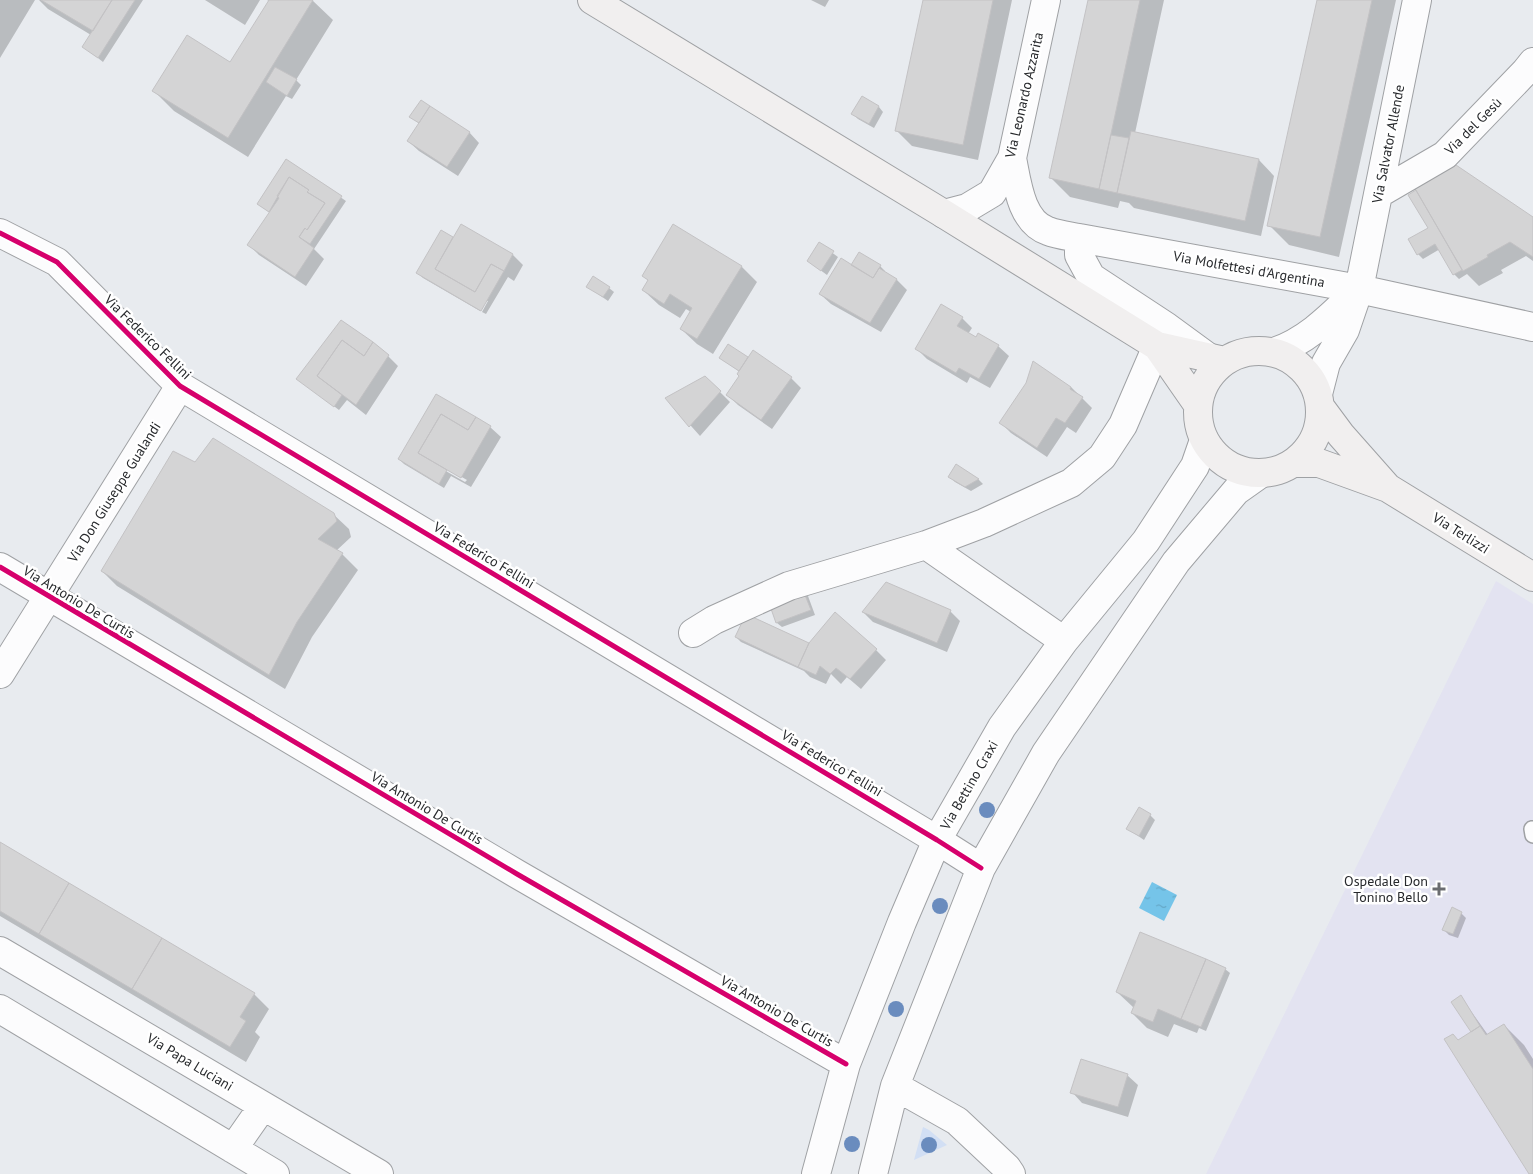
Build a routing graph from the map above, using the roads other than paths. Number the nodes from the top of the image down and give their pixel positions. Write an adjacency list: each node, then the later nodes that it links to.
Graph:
1 (592, 0): 7 (main road)
2 (1046, 0): 5 (street, Via Leonardo Azzarita)
3 (1417, 0): 6 (street, Via Salvator Allende)
4 (1533, 62): 6 (street, Via del Gesù)
5 (1012, 158): 7 (street, Via Leonardo Azzarita); 9 (street, Via Molfettesi d'Argentina)
6 (1378, 194): 10 (street, Via Salvator Allende)
7 (944, 214): 12 (main road)
8 (0, 233): 15 (street, Via Federico Fellini)
9 (1079, 238): 10 (street, Via Molfettesi d'Argentina); 14 (street)
10 (1359, 289): 11 (street, Via Molfettesi d'Argentina); 13 (street); 16 (street, Via Salvator Allende)
11 (1533, 327)
12 (1157, 346): 14 (main road); 17 (main road); 22 (street)
13 (1274, 352): 14 (main road); 16 (main road)
14 (1216, 359): 17 (main road)
15 (180, 386): 25 (street, Via Don Giuseppe Gualandi); 29 (street, Via Federico Fellini)
16 (1320, 401): 19 (main road); 21 (main road, Via Terlizzi)
17 (1198, 405): 18 (main road)
18 (1204, 440): 20 (main road); 27 (street, Via Bettino Craxi)
19 (1293, 463): 20 (main road); 21 (main road, Via Terlizzi)
20 (1260, 474): 30 (street)
21 (1388, 488): 24 (main road, Via Terlizzi)
22 (926, 545): 26 (street); 27 (street)
23 (0, 567): 25 (street, Via Antonio De Curtis)
24 (1533, 577)
25 (48, 597): 28 (street, Via Don Giuseppe Gualandi); 33 (street, Via Antonio De Curtis)
26 (692, 633)
27 (1064, 641): 29 (street, Via Bettino Craxi)
28 (0, 674)
29 (937, 840): 30 (street, Via Federico Fellini); 33 (street, Via Bettino Craxi)
30 (981, 868): 34 (street)
31 (0, 950): 35 (street, Via Papa Luciani)
32 (0, 1008): 36 (street)
33 (846, 1064): 39 (street, Via Bettino Craxi)
34 (895, 1086): 40 (street); 41 (street)
35 (263, 1106): 36 (street); 38 (street, Via Papa Luciani)
36 (233, 1149): 37 (street)
37 (275, 1174)
38 (379, 1174)
39 (816, 1174)
40 (873, 1174)
41 (1011, 1174)

